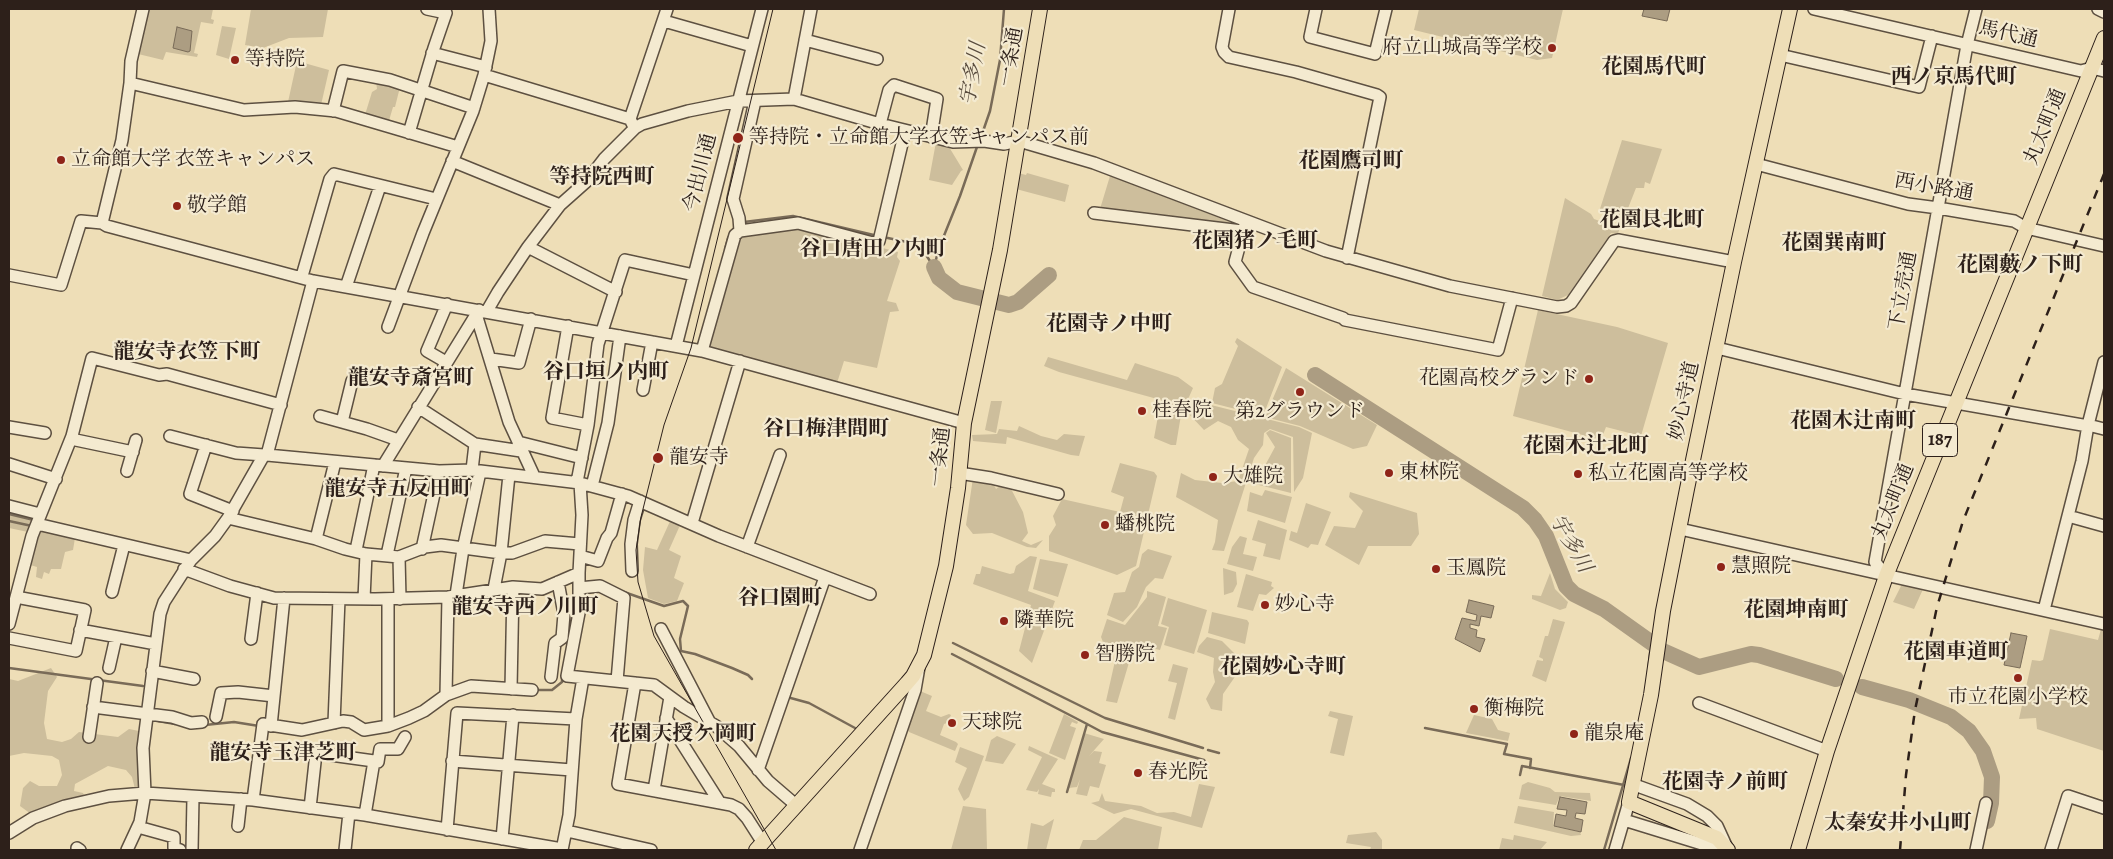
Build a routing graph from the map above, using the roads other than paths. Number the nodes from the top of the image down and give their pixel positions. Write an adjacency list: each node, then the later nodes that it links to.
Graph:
1 (143, 9): 27 (street)
2 (427, 9): 22 (street)
3 (489, 9): 26 (street)
4 (667, 9): 16 (street)
5 (762, 9): 21 (street, 今出川通)
6 (811, 9): 19 (street)
7 (1040, 9): 39 (main road, 一条通)
8 (1229, 9): 54 (street)
9 (1316, 9): 10 (street)
10 (1386, 9)
11 (1790, 9): 23 (main road, 妙心寺道)
12 (1814, 9): 17 (street, 馬代通)
13 (1976, 9): 20 (street, 下立売通)
14 (2098, 9): 15 (street)
15 (2104, 12)
16 (664, 21): 21 (street); 34 (street)
17 (1932, 36): 20 (street, 馬代通); 23 (street)
18 (2104, 38): 25 (main road, 丸太町通 / 187)
19 (805, 40): 24 (street); 29 (street)
20 (1967, 44): 25 (street, 馬代通); 46 (street, 下立売通)
21 (752, 46): 30 (street, 今出川通)
22 (432, 53): 26 (street); 28 (street)
23 (1780, 55): 42 (main road, 妙心寺道)
24 (877, 59)
25 (2098, 69): 51 (main road, 丸太町通 / 187)
26 (485, 71): 32 (street); 34 (street)
27 (130, 82): 33 (street); 48 (street)
28 (422, 91): 32 (street); 33 (street); 37 (street)
29 (794, 99): 31 (street); 35 (street)
30 (738, 101): 31 (street); 34 (street); 56 (street, 今出川通)
31 (755, 101): 49 (street)
32 (474, 108): 40 (street)
33 (333, 111): 37 (street)
34 (633, 124): 45 (street)
35 (880, 124): 36 (street); 38 (street)
36 (905, 131): 38 (street); 49 (street)
37 (409, 133): 40 (street)
38 (930, 137): 39 (street)
39 (1019, 141): 50 (street); 87 (main road, 一条通)
40 (458, 147): 41 (street)
41 (452, 161): 44 (street); 45 (street)
42 (1756, 164): 46 (street, 西小路通); 55 (main road, 妙心寺道)
43 (380, 186): 44 (street); 58 (street); 60 (street)
44 (436, 199): 62 (street)
45 (560, 205): 52 (street)
46 (1938, 208): 51 (street, 西小路通); 81 (street, 下立売通)
47 (1094, 213): 50 (street)
48 (102, 223): 57 (street); 58 (street)
49 (740, 225): 74 (street)
50 (1244, 226): 54 (street); 63 (street)
51 (2026, 228): 53 (street, 西小路通); 82 (main road, 丸太町通 / 187)
52 (528, 246): 61 (street); 65 (street)
53 (2104, 246)
54 (1347, 258): 63 (street)
55 (1734, 262): 63 (street); 73 (main road, 妙心寺道)
56 (694, 274): 61 (street); 72 (street, 今出川通)
57 (9, 275)
58 (302, 276): 59 (street)
59 (313, 281): 60 (street); 83 (street)
60 (346, 287): 62 (street)
61 (616, 292): 69 (street)
62 (398, 295): 64 (street); 68 (street)
63 (1512, 298)
64 (447, 304): 65 (street); 77 (street)
65 (481, 312): 66 (street); 75 (street); 77 (street)
66 (530, 319): 67 (street); 75 (street)
67 (568, 326): 69 (street); 88 (street)
68 (388, 327)
69 (602, 333): 70 (street); 88 (street)
70 (620, 336): 71 (street); 116 (street)
71 (652, 342): 72 (street); 80 (street)
72 (676, 346): 74 (street)
73 (1717, 348): 81 (street); 126 (main road, 妙心寺道)
74 (702, 351): 76 (street)
75 (491, 359): 99 (street)
76 (740, 361): 87 (street); 124 (street)
77 (446, 362): 84 (street)
78 (2104, 362): 89 (street)
79 (352, 381): 86 (street)
80 (643, 390)
81 (1904, 394): 82 (street); 140 (street, 下立売通)
82 (1956, 403): 89 (street); 140 (main road, 丸太町通 / 187)
83 (281, 405): 94 (street); 101 (street)
84 (418, 407): 96 (street); 97 (street)
85 (320, 416): 86 (street)
86 (342, 422): 96 (street)
87 (964, 424): 111 (main road, 一条通)
88 (588, 425): 103 (street)
89 (2088, 426): 91 (street); 122 (street)
90 (9, 427): 92 (street)
91 (2104, 429)
92 (45, 434)
93 (170, 436): 98 (street)
94 (71, 439): 100 (street); 114 (street)
95 (136, 440): 100 (street)
96 (398, 440): 106 (street)
97 (475, 444): 99 (street); 110 (street)
98 (206, 445): 101 (street); 121 (street)
99 (520, 446): 103 (street); 113 (street)
100 (132, 452): 108 (street)
101 (266, 455): 104 (street); 121 (street)
102 (780, 455): 130 (street)
103 (582, 458): 115 (street)
104 (335, 462): 106 (street); 127 (street)
105 (9, 464): 114 (street)
106 (378, 466): 107 (street); 133 (street)
107 (406, 468): 109 (street); 135 (street)
108 (127, 470)
109 (439, 470): 110 (street); 131 (street)
110 (476, 471): 112 (street); 132 (street)
111 (959, 473): 118 (street); 164 (main road, 一条通)
112 (509, 475): 113 (street); 134 (street)
113 (534, 476): 115 (street)
114 (56, 479): 123 (street)
115 (579, 483): 116 (street); 128 (street)
116 (592, 486): 117 (street)
117 (622, 494): 119 (street); 136 (street)
118 (1058, 494)
119 (640, 500): 124 (street); 138 (street)
120 (9, 506): 123 (street)
121 (231, 514): 127 (street); 137 (street)
122 (2068, 516): 125 (street); 155 (street)
123 (39, 519): 129 (street); 150 (street)
124 (692, 523): 130 (street)
125 (2104, 526)
126 (1680, 529): 140 (street); 198 (main road, 妙心寺道)
127 (316, 539): 133 (street)
128 (580, 544): 134 (street); 136 (street)
129 (124, 545): 137 (street); 146 (street)
130 (747, 547): 141 (street)
131 (422, 549): 132 (street); 135 (street)
132 (463, 549): 134 (street); 149 (street)
133 (361, 552): 135 (street); 153 (street)
134 (501, 553): 145 (street)
135 (393, 556): 154 (street)
136 (580, 556): 139 (street)
137 (188, 565): 147 (street); 163 (street)
138 (632, 570)
139 (578, 573): 142 (street); 144 (street)
140 (1886, 576): 155 (street); 192 (main road, 丸太町通 / 187)
141 (826, 577): 148 (street); 197 (street)
142 (558, 582): 143 (street); 167 (street)
143 (513, 587): 145 (street); 173 (street)
144 (579, 588): 168 (street); 170 (street)
145 (494, 590): 149 (street)
146 (112, 592)
147 (257, 594): 151 (street); 162 (street)
148 (870, 594)
149 (452, 596): 154 (street); 175 (street)
150 (16, 597): 156 (street); 159 (street)
151 (284, 598): 152 (street); 176 (street)
152 (340, 598): 153 (street); 187 (street)
153 (364, 599): 154 (street)
154 (394, 599): 189 (street)
155 (2044, 610): 157 (street)
156 (9, 624)
157 (2104, 624)
158 (661, 629): 185 (street)
159 (80, 630): 160 (street); 161 (street)
160 (116, 637): 163 (street); 165 (street)
161 (9, 638)
162 (251, 639)
163 (156, 644): 166 (street)
164 (919, 664): 207 (main road, 一条通); 226 (street)
165 (109, 668)
166 (152, 671): 169 (street); 180 (street)
167 (551, 677)
168 (583, 678): 170 (street); 184 (street)
169 (194, 679)
170 (617, 681): 172 (street)
171 (97, 683): 179 (street)
172 (634, 683): 177 (street); 199 (street)
173 (512, 689): 174 (street); 175 (street)
174 (532, 690)
175 (446, 695): 189 (street)
176 (274, 696): 182 (street); 188 (street)
177 (670, 697): 183 (street); 185 (street)
178 (1699, 704): 192 (street)
179 (93, 707): 180 (street); 190 (street)
180 (146, 714): 186 (street); 200 (street)
181 (512, 716): 184 (street); 194 (street); 195 (street)
182 (216, 717)
183 (666, 718): 199 (street); 205 (street)
184 (576, 719): 196 (street)
185 (709, 721): 197 (street)
186 (202, 722)
187 (334, 723): 188 (street); 189 (street)
188 (271, 726): 203 (street)
189 (388, 726)
190 (89, 737)
191 (405, 737): 193 (street)
192 (1826, 750): 229 (main road, 丸太町通 / 187)
193 (374, 761): 208 (street); 211 (street)
194 (452, 761): 195 (street); 215 (street)
195 (508, 765): 196 (street); 218 (street)
196 (572, 770): 216 (street)
197 (758, 770): 207 (street)
198 (1632, 784): 204 (main road, 妙心寺道); 228 (street)
199 (654, 790): 205 (street)
200 (145, 793): 201 (street); 214 (street); 217 (street)
201 (194, 797): 202 (street); 222 (street)
202 (241, 799): 203 (street); 213 (street)
203 (253, 800): 208 (street)
204 (1629, 802): 212 (street, 妙心寺道); 228 (main road)
205 (720, 803): 219 (street)
206 (1986, 803): 230 (street)
207 (797, 806): 219 (main road, 一条通)
208 (310, 808): 210 (street)
209 (2104, 808): 231 (street)
210 (349, 813): 211 (street); 223 (street)
211 (365, 815): 215 (street)
212 (1624, 820): 227 (street, 妙心寺道); 228 (street)
213 (238, 826)
214 (138, 827): 220 (street); 221 (street)
215 (447, 830): 218 (street)
216 (567, 831): 224 (street); 225 (street)
217 (9, 833)
218 (502, 839): 224 (street)
219 (760, 847)
220 (127, 850)
221 (180, 850)
222 (192, 850)
223 (345, 850)
224 (562, 850)
225 (651, 850)
226 (860, 850)
227 (1615, 850)
228 (1728, 850)
229 (1798, 850)
230 (1976, 850)
231 (2051, 850)

